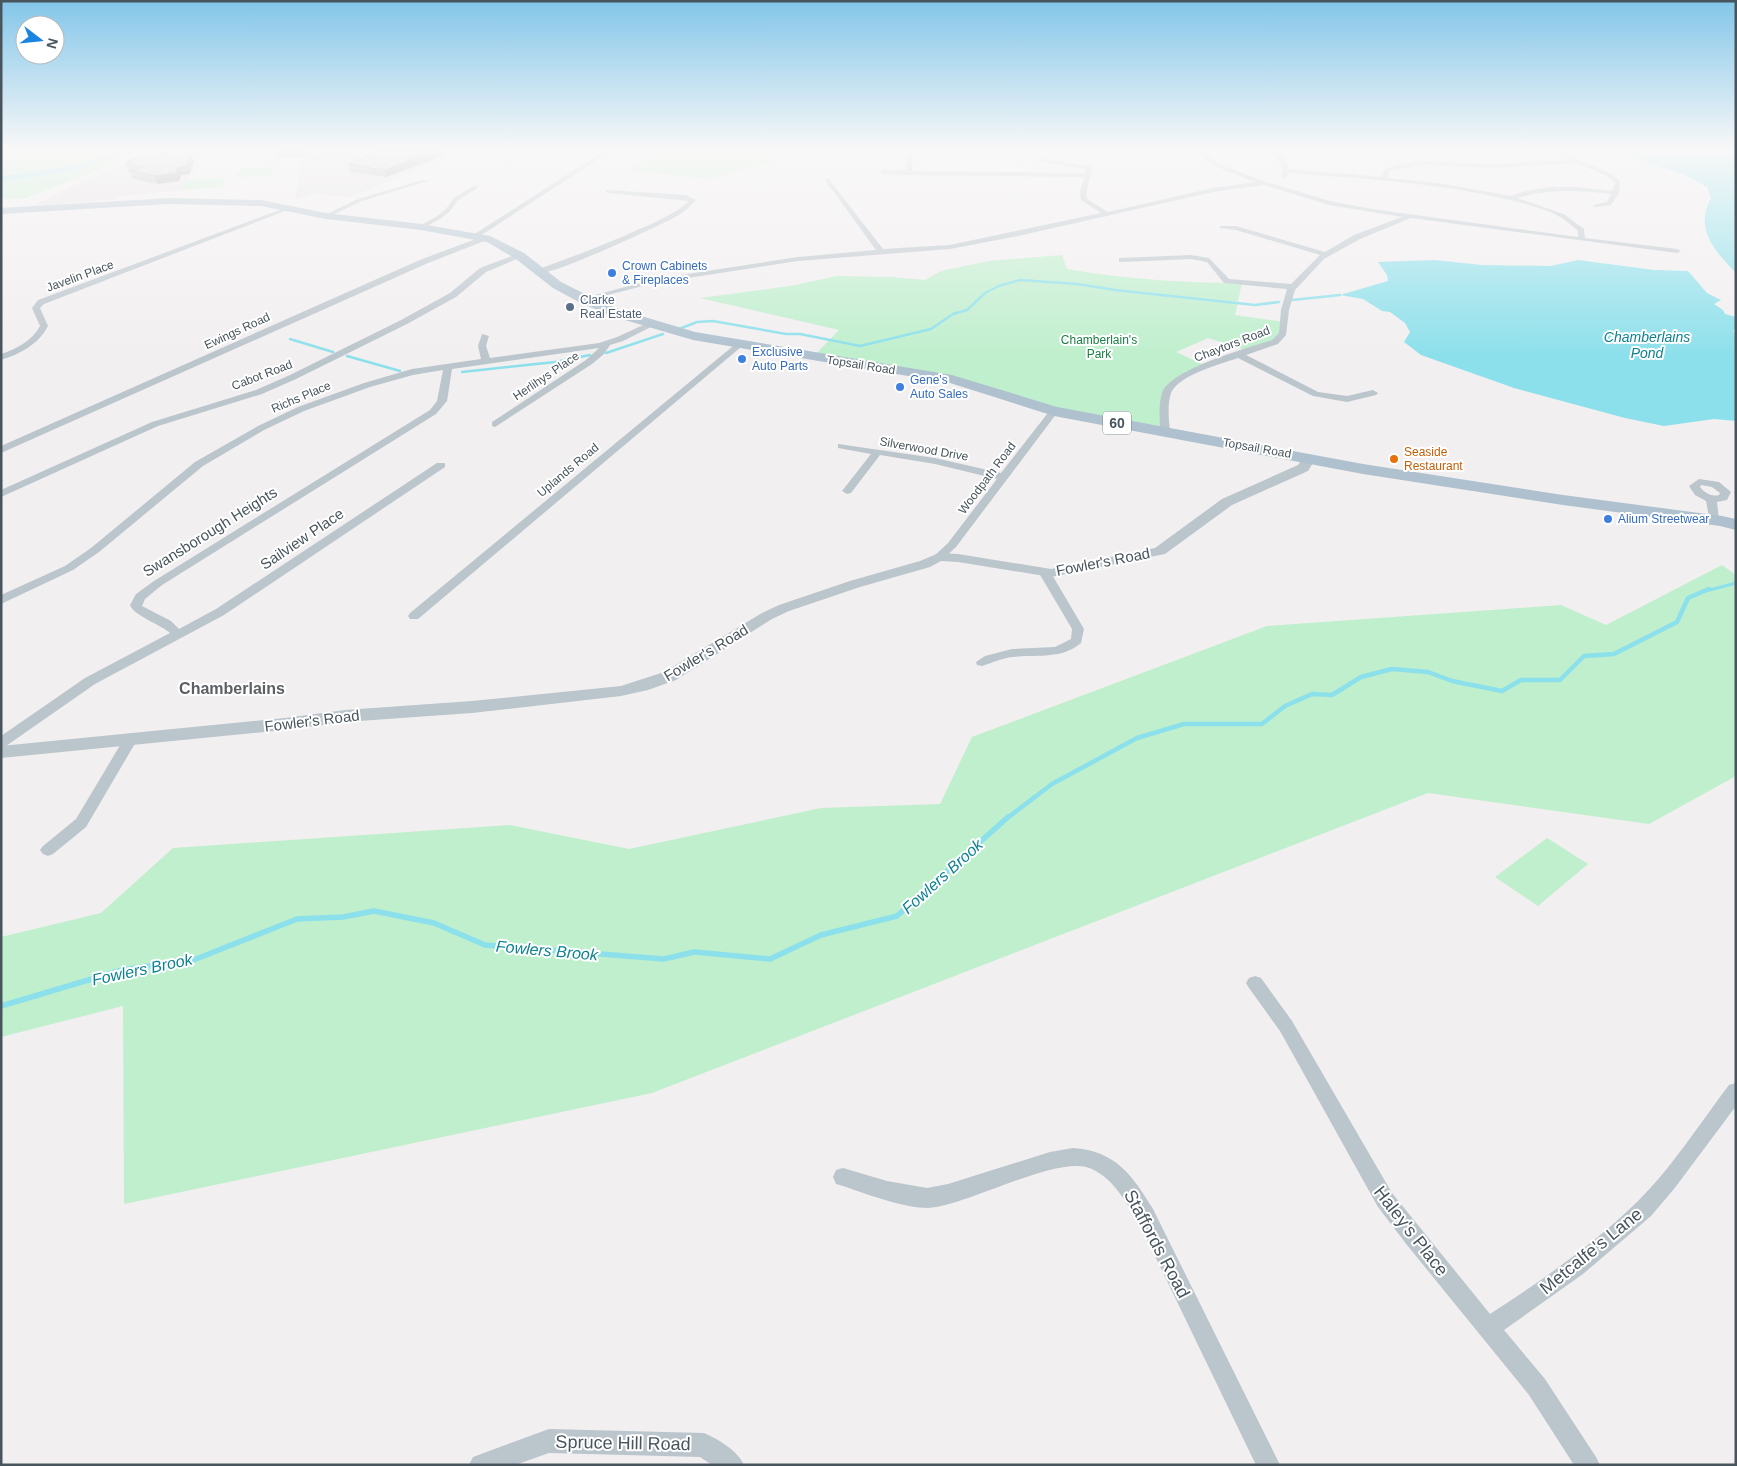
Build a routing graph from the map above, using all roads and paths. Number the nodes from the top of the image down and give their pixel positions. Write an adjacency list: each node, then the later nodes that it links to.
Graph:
1 (257, 219): 28 (street, Javelin Place)
2 (355, 219): 11 (main road, Topsail Road / 60)
3 (435, 219): 11 (street)
4 (505, 219): 13 (street, Ewings Road)
5 (665, 219): 20 (street)
6 (857, 219): 16 (street)
7 (1082, 219): 16 (street)
8 (1405, 219): 17 (street, Chaytors Road)
9 (1433, 219): 14 (street)
10 (1570, 219): 14 (street)
11 (421, 227): 13 (main road, Topsail Road / 60)
12 (1222, 227): 17 (street)
13 (479, 237): 18 (main road, Topsail Road / 60); 36 (street, Ewings Road)
14 (1581, 240): 15 (street)
15 (1677, 251)
16 (881, 252): 22 (street)
17 (1326, 254): 21 (street, Chaytors Road)
18 (520, 256): 20 (main road, Topsail Road / 60); 42 (street, Cabot Road)
19 (1122, 260): 21 (street)
20 (539, 272): 22 (main road, Topsail Road / 60)
21 (1293, 287): 27 (street, Chaytors Road)
22 (584, 299): 23 (main road, Topsail Road / 60)
23 (655, 323): 25 (street, Richs Place); 26 (main road, Topsail Road / 60)
24 (485, 336): 29 (street)
25 (606, 344): 29 (street, Richs Place); 33 (street, Herlihys Place)
26 (738, 345): 32 (main road, Topsail Road / 60); 49 (street, Uplands Road)
27 (1238, 354): 31 (street); 34 (street, Chaytors Road)
28 (1, 358)
29 (486, 360): 30 (street, Richs Place)
30 (448, 366): 48 (street, Richs Place); 50 (street, Swansborough Heights)
31 (1373, 393)
32 (1054, 411): 34 (main road, Topsail Road / 60); 40 (street, Woodpath Road)
33 (495, 424)
34 (1165, 432): 38 (main road, Topsail Road / 60)
35 (840, 446): 37 (street, Silverwood Drive)
36 (1, 450)
37 (877, 453): 40 (street, Silverwood Drive); 41 (street)
38 (1310, 458): 44 (main road, Topsail Road / 60); 47 (street, Fowler's Road)
39 (441, 465): 50 (street, Sailview Place)
40 (1004, 477): 46 (street, Woodpath Road)
41 (847, 491)
42 (1, 494)
43 (1712, 500): 44 (street)
44 (1714, 520): 45 (main road, Topsail Road / 60)
45 (1736, 525)
46 (939, 557): 47 (street, Fowler's Road); 52 (street, Fowler's Road)
47 (1045, 573): 51 (street)
48 (1, 600)
49 (414, 616)
50 (178, 634): 53 (street)
51 (982, 662)
52 (130, 740): 54 (street, Fowler's Road); 55 (street)
53 (1, 743)
54 (1, 752)
55 (48, 850)
56 (1255, 983): 59 (street, Haley's Place)
57 (1736, 1091): 59 (street, Metcalfe's Lane)
58 (844, 1177): 62 (street, Staffords Road)
59 (1489, 1327): 63 (street, Haley's Place)
60 (482, 1465): 61 (street, Spruce Hill Road)
61 (732, 1465)
62 (1268, 1465)
63 (1588, 1465)

